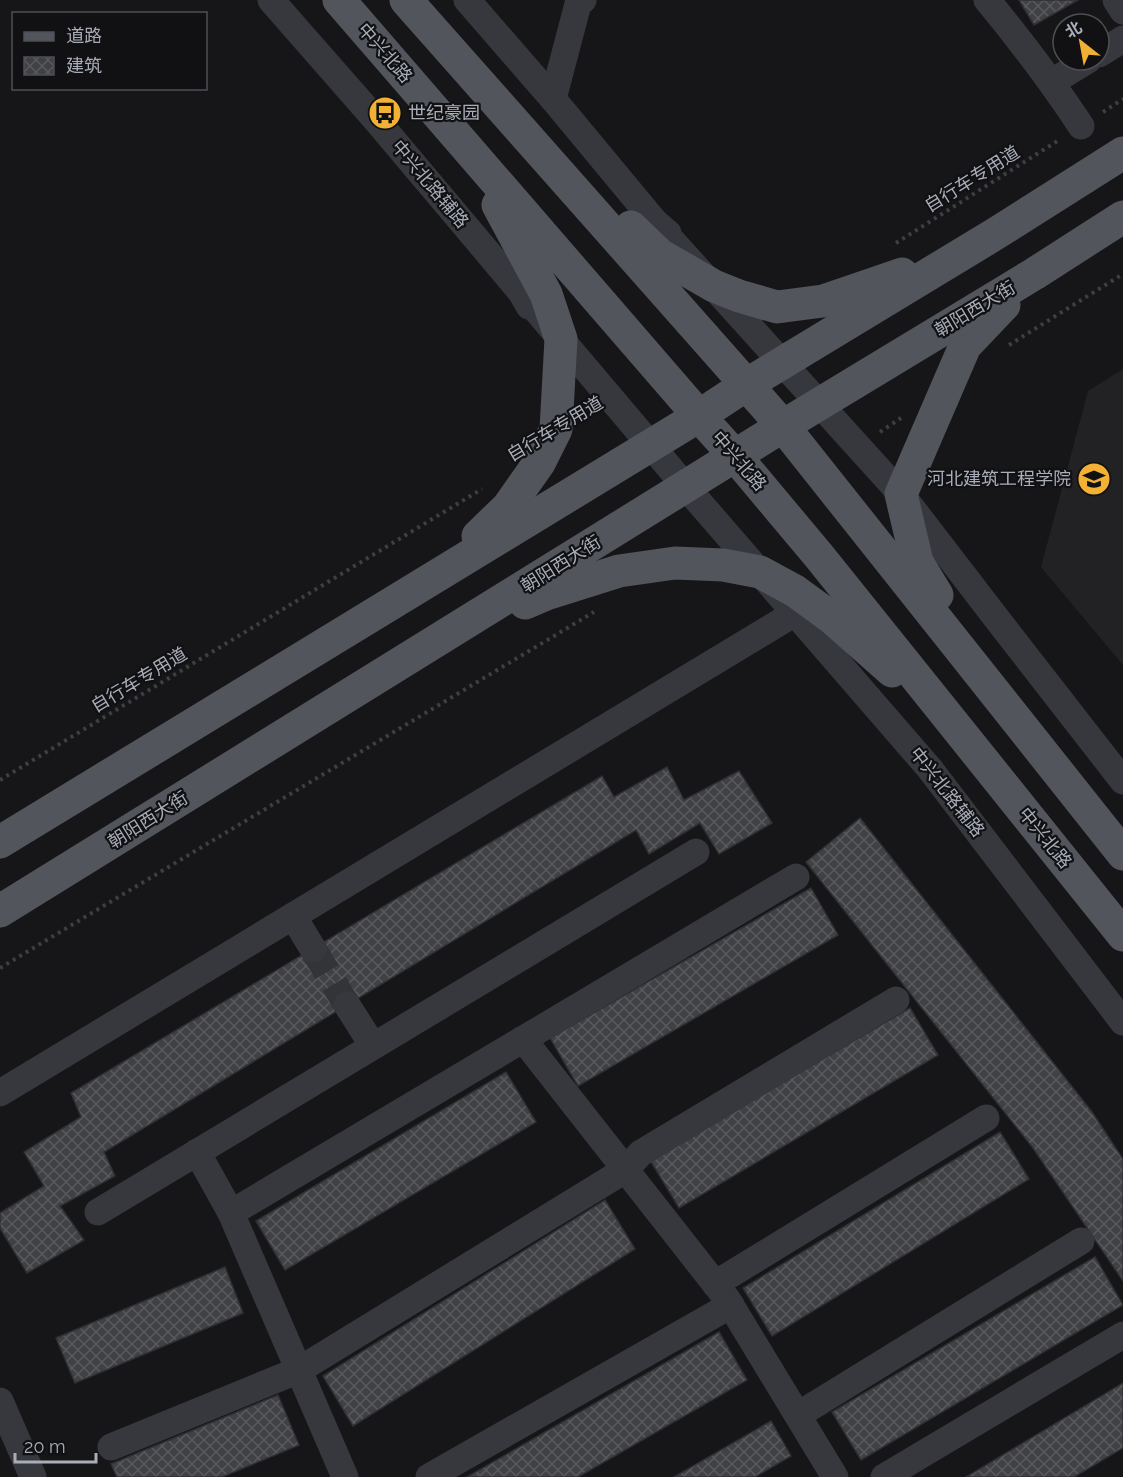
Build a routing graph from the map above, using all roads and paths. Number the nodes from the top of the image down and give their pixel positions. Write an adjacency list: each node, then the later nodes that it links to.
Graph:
1 (271, 0): 23 (street, 中兴北路辅路)
2 (339, 0): 15 (main road, 中兴北路)
3 (406, 0): 13 (main road)
4 (467, 0): 11 (street)
5 (582, 0): 11 (street)
6 (987, 0): 10 (street)
7 (1116, 0): 8 (street)
8 (1123, 11)
9 (1069, 72): 10 (street)
10 (1052, 82): 14 (street)
11 (553, 99): 18 (street)
12 (1123, 99): 14 (path, 自行车专用道)
13 (506, 113): 22 (main road); 27 (main road)
14 (1081, 126): 20 (path, 自行车专用道)
15 (463, 144): 25 (main road); 30 (main road, 中兴北路)
16 (1123, 153): 19 (main road)
17 (1123, 217): 21 (main road, 朝阳西大街)
18 (655, 222): 22 (street); 24 (street)
19 (995, 234): 24 (main road); 26 (main road)
20 (892, 246)
21 (1034, 274): 29 (main road, 朝阳西大街); 36 (main road)
22 (714, 286): 24 (main road); 26 (street)
23 (521, 292): 25 (street, 中兴北路辅路); 28 (street, 中兴北路辅路)
24 (789, 306)
25 (561, 339): 28 (main road); 32 (street, 中兴北路辅路)
26 (783, 363): 27 (main road); 29 (street)
27 (746, 385): 30 (main road); 31 (main road)
28 (559, 387): 38 (main road)
29 (820, 404): 31 (main road, 朝阳西大街); 36 (street)
30 (699, 416): 32 (main road); 33 (main road, 中兴北路)
31 (783, 426): 33 (main road, 朝阳西大街); 42 (main road)
32 (651, 445): 35 (street, 中兴北路辅路); 38 (main road)
33 (736, 457): 35 (main road, 朝阳西大街); 43 (main road, 中兴北路)
34 (485, 487): 44 (path, 自行车专用道)
35 (686, 487): 37 (street, 中兴北路辅路); 41 (main road, 朝阳西大街)
36 (901, 494): 42 (main road); 45 (street)
37 (760, 572): 40 (street, 中兴北路辅路); 41 (main road); 43 (main road)
38 (423, 584): 46 (main road)
39 (603, 606): 54 (path)
40 (795, 613): 51 (street); 57 (street, 中兴北路辅路)
41 (446, 636): 50 (main road, 朝阳西大街)
42 (1004, 704): 48 (main road)
43 (961, 733): 52 (main road, 中兴北路)
44 (0, 780)
45 (1123, 781)
46 (0, 842)
47 (696, 852): 59 (street)
48 (1123, 854)
49 (796, 877): 58 (street)
50 (0, 911)
51 (293, 916): 53 (street); 60 (street)
52 (1123, 935)
53 (313, 949)
54 (0, 968)
55 (896, 1000): 63 (street)
56 (347, 1005): 59 (street)
57 (1123, 1022)
58 (523, 1040): 63 (street); 65 (street)
59 (373, 1046): 62 (street)
60 (0, 1092)
61 (986, 1118): 67 (street)
62 (197, 1152): 64 (street); 65 (street)
63 (625, 1170): 67 (street); 69 (street)
64 (98, 1212)
65 (231, 1213): 69 (street)
66 (1081, 1241): 71 (street)
67 (723, 1294): 71 (street); 75 (street)
68 (1123, 1335): 77 (street)
69 (299, 1370): 72 (street); 74 (street)
70 (0, 1401): 73 (street)
71 (798, 1415): 76 (street)
72 (111, 1447)
73 (33, 1477)
74 (345, 1477)
75 (429, 1477)
76 (836, 1477)
77 (884, 1477)

